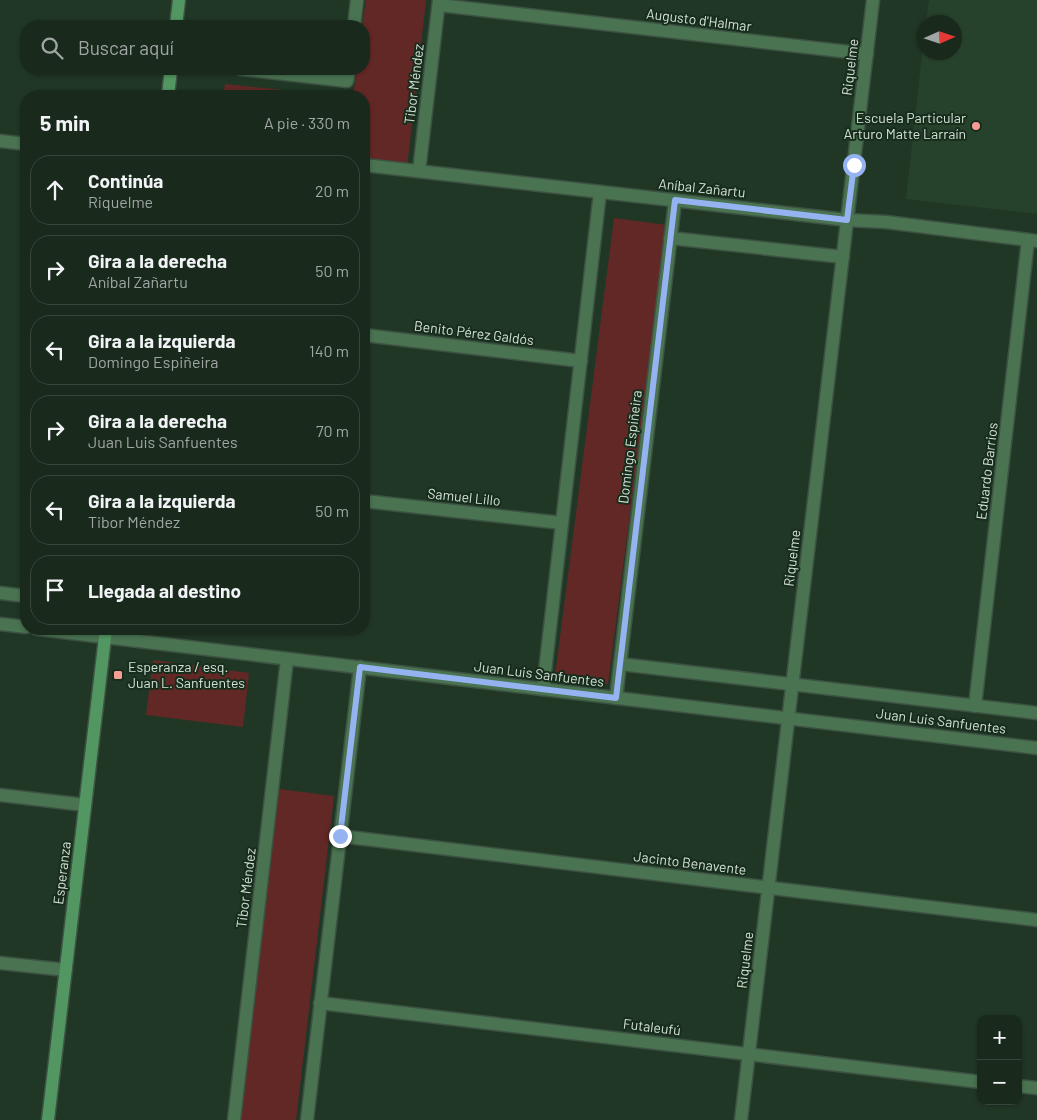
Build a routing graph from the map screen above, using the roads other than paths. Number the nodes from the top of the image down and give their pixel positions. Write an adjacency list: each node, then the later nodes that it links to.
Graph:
1 (179, 0): 5 (street)
2 (358, 0): 6 (street)
3 (873, 0): 7 (street, Riquelme)
4 (439, 2): 7 (street, Augusto d'Halmar); 15 (street, Tibor Méndez)
5 (177, 20)
6 (355, 20)
7 (867, 54): 18 (street, Riquelme)
8 (170, 75): 11 (street)
9 (294, 75): 10 (street)
10 (348, 75)
11 (169, 90)
12 (0, 141): 13 (street)
13 (20, 143)
14 (370, 166): 15 (street, Aníbal Zañartu)
15 (420, 171): 16 (street, Aníbal Zañartu)
16 (600, 192): 17 (street, Aníbal Zañartu); 23 (street)
17 (675, 200): 18 (street, Aníbal Zañartu); 19 (street, Domingo Espiñeira)
18 (847, 220): 20 (street, Aníbal Zañartu); 21 (street, Riquelme)
19 (670, 238): 21 (street); 33 (street, Domingo Espiñeira)
20 (1033, 240): 38 (street, Eduardo Barrios)
21 (843, 257): 35 (street, Riquelme)
22 (370, 336): 23 (street, Benito Pérez Galdós)
23 (580, 361): 25 (street)
24 (370, 502): 25 (street, Samuel Lillo)
25 (562, 523): 36 (street)
26 (0, 593): 27 (street)
27 (20, 595)
28 (0, 624): 29 (street)
29 (20, 627)
30 (105, 635): 43 (street, Esperanza)
31 (120, 635): 32 (street, Juan Luis Sanfuentes)
32 (287, 658): 34 (street, Juan Luis Sanfuentes); 55 (street, Tibor Méndez)
33 (620, 664): 35 (street, Juan Luis Sanfuentes); 37 (street, Domingo Espiñeira)
34 (360, 667): 36 (street, Juan Luis Sanfuentes); 44 (street)
35 (793, 684): 38 (street, Juan Luis Sanfuentes); 40 (street, Riquelme)
36 (543, 689): 37 (street, Juan Luis Sanfuentes)
37 (616, 698): 40 (street, Juan Luis Sanfuentes)
38 (975, 706): 39 (street, Juan Luis Sanfuentes)
39 (1037, 713)
40 (788, 718): 41 (street, Juan Luis Sanfuentes); 45 (street, Riquelme)
41 (1037, 748)
42 (0, 795): 43 (street)
43 (85, 805): 48 (street, Esperanza)
44 (340, 836): 45 (street, Jacinto Benavente); 49 (street)
45 (768, 887): 46 (street, Jacinto Benavente); 50 (street, Riquelme)
46 (1037, 920)
47 (0, 962): 48 (street)
48 (66, 970): 54 (street, Esperanza)
49 (320, 1003): 50 (street, Futaleufú); 56 (street)
50 (749, 1054): 51 (street, Futaleufú); 57 (street, Riquelme)
51 (977, 1082)
52 (1022, 1086): 53 (street)
53 (1037, 1088)
54 (48, 1120)
55 (234, 1120)
56 (307, 1120)
57 (741, 1120)

